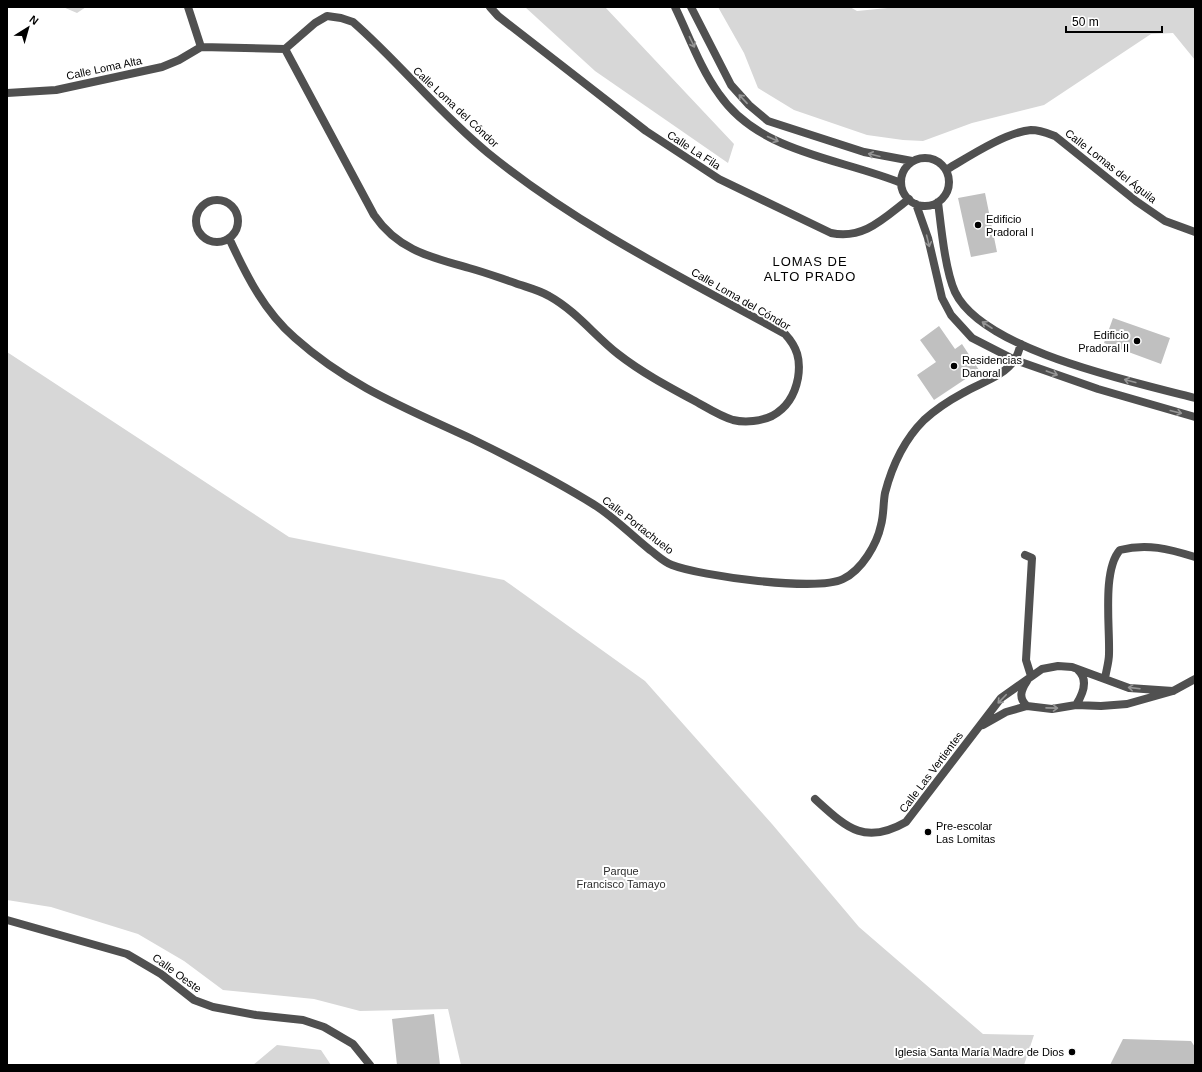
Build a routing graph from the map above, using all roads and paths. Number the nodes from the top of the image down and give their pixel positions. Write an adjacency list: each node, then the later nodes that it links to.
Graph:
1 (188, 7): 5 (street)
2 (490, 7): 11 (street, Calle La Fila)
3 (675, 7): 10 (street, one-way to 10)
4 (692, 7): 8 (street, one-way to 4)
5 (201, 47): 6 (street); 7 (street, Calle Loma Alta)
6 (285, 48): 6 (street, Calle Loma del Cóndor)
7 (7, 94)
8 (912, 162): 9 (street); 10 (street)
9 (946, 170): 12 (street); 13 (street, Calle Lomas del Águila)
10 (901, 183): 11 (street)
11 (913, 202): 12 (street); 16 (street, one-way to 16)
12 (938, 202): 15 (street, one-way to 12)
13 (1195, 232)
14 (229, 238): 14 (street); 16 (street, Calle Portachuelo)
15 (1021, 344): 16 (street, Calle Portachuelo); 17 (street, one-way to 15)
16 (1015, 360): 18 (street, one-way to 18)
17 (1195, 398)
18 (1195, 417)
19 (1025, 555): 22 (street)
20 (1195, 557): 23 (street)
21 (1077, 669): 22 (street, Calle Las Vertientes); 23 (street, Calle Las Vertientes); 26 (street)
22 (1031, 676): 27 (street); 28 (street, Calle Las Vertientes, one-way to 28)
23 (1105, 678): 25 (street, Calle Las Vertientes, one-way to 23)
24 (1195, 679): 25 (street, Calle Las Vertientes)
25 (1173, 691): 26 (street, Calle Las Vertientes)
26 (1076, 705): 27 (street, Calle Las Vertientes, one-way to 26)
27 (1027, 706): 28 (street, Calle Las Vertientes)
28 (978, 728): 29 (street, Calle Las Vertientes)
29 (815, 799)
30 (7, 920): 31 (street, Calle Oeste)
31 (370, 1065)

